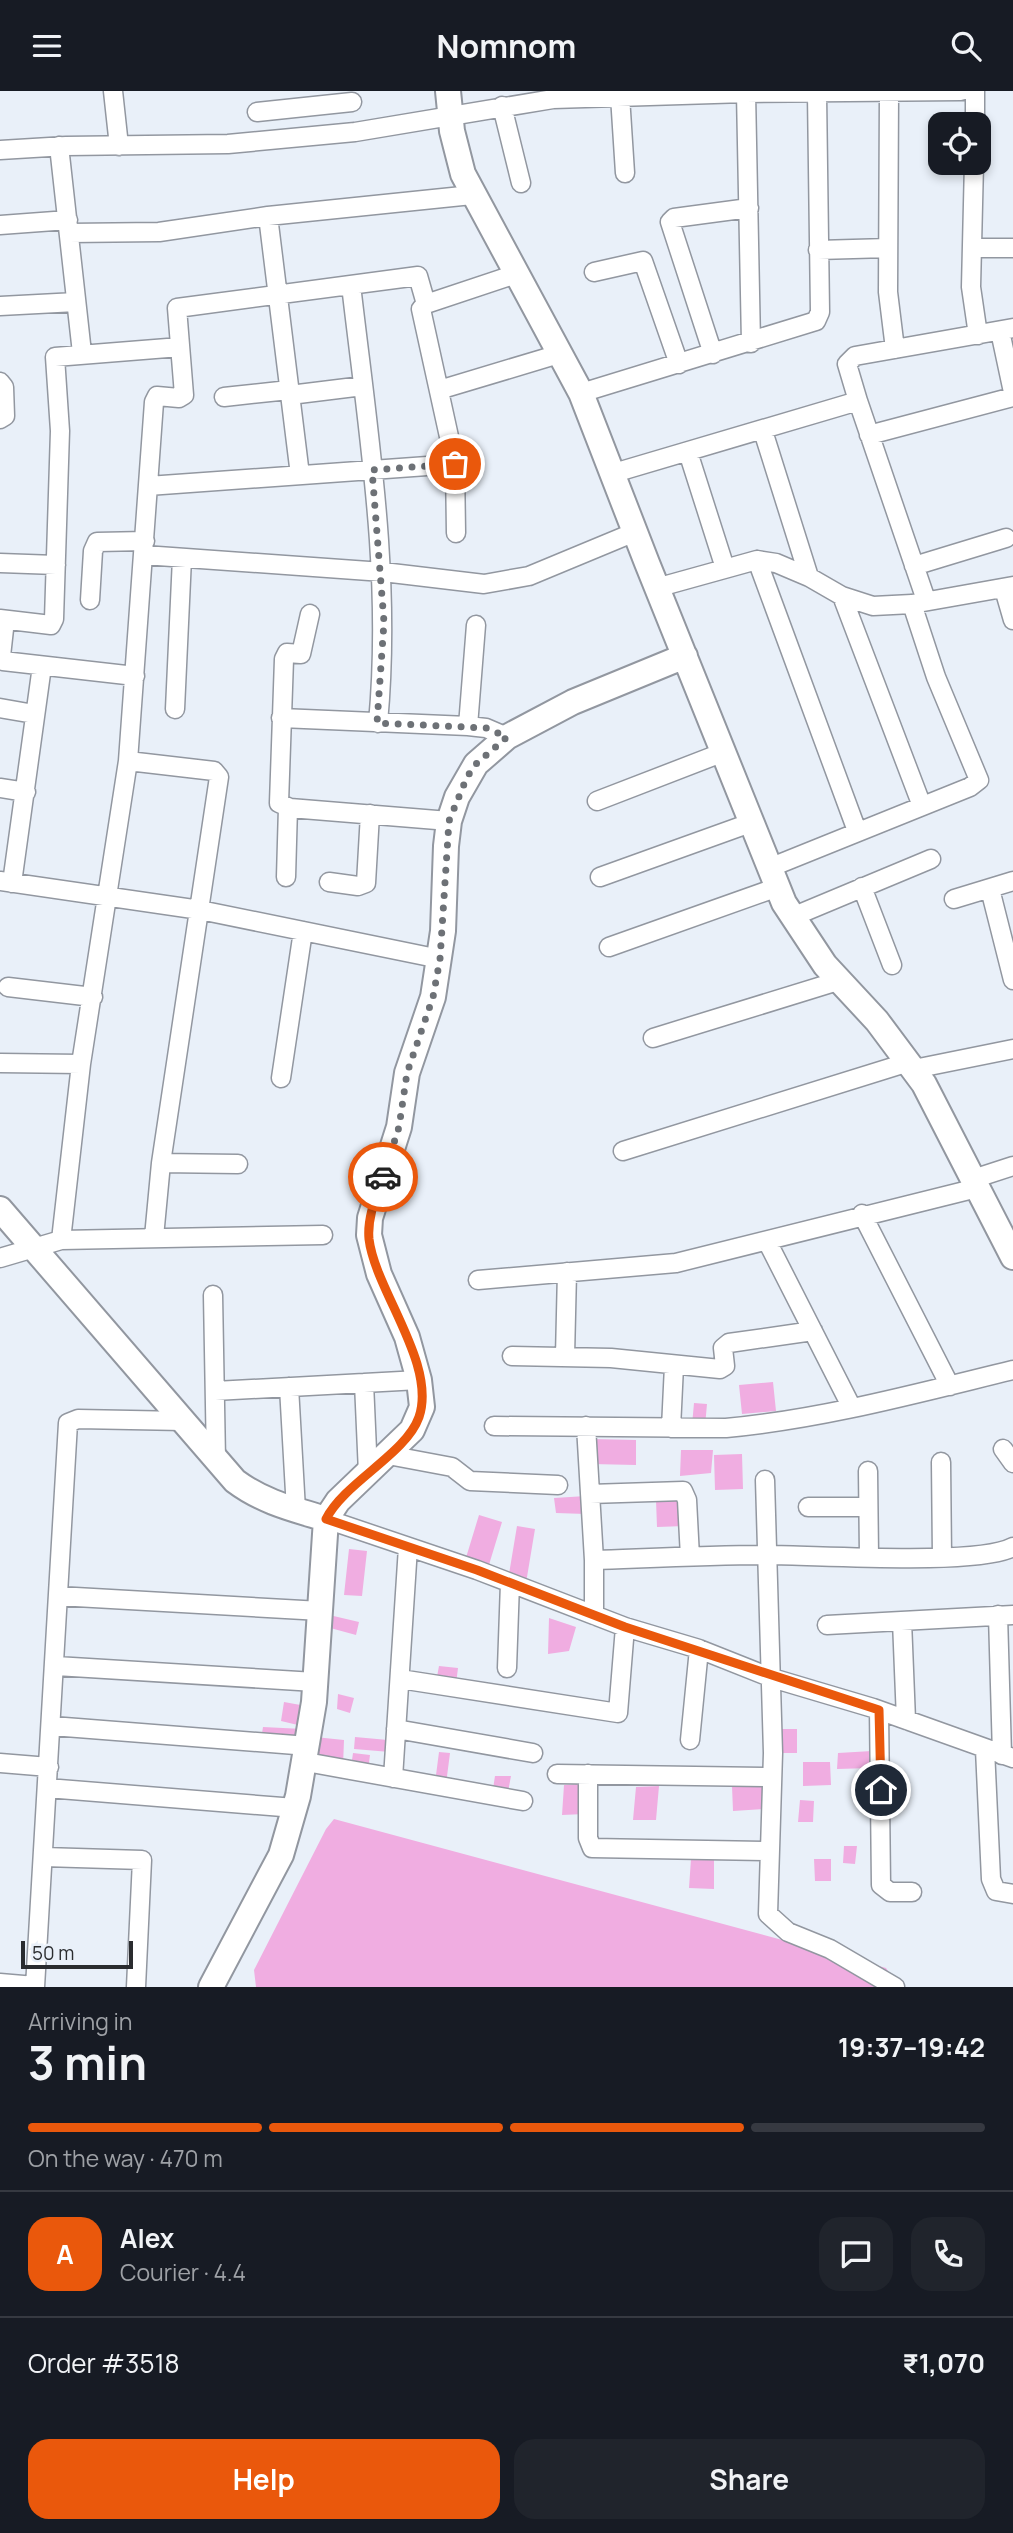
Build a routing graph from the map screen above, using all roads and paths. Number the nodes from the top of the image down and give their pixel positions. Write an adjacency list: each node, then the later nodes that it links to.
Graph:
1 (113, 91): 15 (street)
2 (961, 91): 5 (street)
3 (975, 91): 12 (street)
4 (746, 93): 6 (street); 7 (street); 21 (street)
5 (885, 93): 6 (street); 25 (street)
6 (817, 94): 28 (street)
7 (620, 96): 10 (street); 17 (street)
8 (351, 97): 11 (street); 13 (street)
9 (450, 103): 10 (street); 13 (street); 20 (street)
10 (502, 106): 19 (street)
11 (257, 112)
12 (975, 112)
13 (355, 132): 15 (street)
14 (59, 146): 15 (street); 16 (street); 24 (street)
15 (119, 146)
16 (0, 150)
17 (625, 173)
18 (974, 175): 27 (street)
19 (521, 183)
20 (472, 195): 22 (street); 30 (street)
21 (748, 208): 38 (street); 43 (street)
22 (268, 216): 24 (street); 32 (street)
23 (0, 225): 24 (street)
24 (68, 227): 33 (street)
25 (888, 248): 28 (street); 40 (street)
26 (1013, 248): 27 (street)
27 (972, 249): 37 (street)
28 (818, 250): 38 (street)
29 (593, 272): 44 (street)
30 (516, 274): 34 (street); 42 (street)
31 (351, 285): 32 (street); 34 (street); 46 (street)
32 (278, 294): 39 (street); 48 (street)
33 (76, 302): 35 (street); 41 (street)
34 (426, 304): 47 (street)
35 (0, 306)
36 (1006, 330): 37 (street); 50 (street)
37 (978, 335): 40 (street)
38 (751, 343): 43 (street)
39 (180, 347): 41 (street); 61 (street)
40 (895, 349): 52 (street)
41 (82, 353): 69 (street)
42 (559, 354): 47 (street); 49 (street)
43 (713, 354): 44 (street)
44 (679, 364): 49 (street)
45 (0, 382): 53 (street)
46 (363, 386): 48 (street); 58 (street)
47 (439, 390): 57 (street)
48 (290, 392): 51 (street); 60 (street)
49 (581, 393): 59 (street)
50 (1013, 395): 55 (street)
51 (223, 397)
52 (858, 401): 54 (street); 55 (street)
53 (0, 419)
54 (763, 431): 56 (street); 73 (street)
55 (869, 435): 70 (street)
56 (688, 452): 59 (street); 71 (street)
57 (455, 464): 58 (street); 63 (street)
58 (372, 470): 60 (street); 72 (street)
59 (614, 473): 62 (street)
60 (300, 475): 61 (street)
61 (148, 486): 65 (street)
62 (635, 532): 72 (street); 75 (street)
63 (456, 533)
64 (1006, 538): 70 (street)
65 (144, 548): 66 (street); 77 (street); 85 (street)
66 (182, 558): 72 (street); 87 (street)
67 (757, 560): 71 (street); 73 (street); 103 (street)
68 (0, 563): 69 (street)
69 (56, 565): 80 (street)
70 (914, 566): 78 (street)
71 (724, 568): 75 (street)
72 (383, 572): 90 (street)
73 (809, 577): 76 (street)
74 (1008, 587): 78 (street); 81 (street)
75 (656, 588): 83 (street)
76 (842, 596): 78 (street); 98 (street)
77 (90, 600)
78 (919, 602): 98 (street)
79 (310, 614): 89 (street)
80 (2, 620): 84 (street)
81 (1013, 620)
82 (476, 625): 91 (street)
83 (685, 656): 92 (street); 93 (street)
84 (42, 666): 85 (street); 88 (street)
85 (135, 676): 94 (street)
86 (0, 708): 88 (street)
87 (175, 709)
88 (34, 714): 96 (street)
89 (281, 718): 90 (street); 99 (street)
90 (377, 723): 91 (street)
91 (468, 726): 92 (street)
92 (507, 737): 101 (street)
93 (724, 752): 97 (street); 102 (street)
94 (128, 761): 113 (street); 115 (street)
95 (0, 788): 96 (street)
96 (26, 792): 109 (street)
97 (597, 801)
98 (922, 806): 103 (street)
99 (288, 807): 100 (street); 105 (street)
100 (370, 814): 101 (street); 110 (street)
101 (449, 821): 119 (street)
102 (753, 822): 106 (street); 107 (street)
103 (856, 831): 107 (street)
104 (931, 859): 111 (street)
105 (286, 877)
106 (600, 877)
107 (773, 878): 116 (street); 118 (street)
108 (1013, 881): 112 (street)
109 (6, 882): 113 (street)
110 (329, 882)
111 (862, 887): 116 (street); 120 (street)
112 (990, 889): 114 (street); 121 (street)
113 (108, 897): 115 (street); 124 (street)
114 (954, 899)
115 (200, 910): 117 (street); 132 (street)
116 (792, 918): 122 (street)
117 (303, 930): 119 (street); 130 (street)
118 (609, 947)
119 (440, 959): 153 (street)
120 (892, 965)
121 (1013, 980)
122 (838, 981): 125 (street); 129 (street)
123 (8, 987): 124 (street)
124 (93, 997): 128 (street)
125 (653, 1038)
126 (1013, 1049): 129 (street)
127 (0, 1063): 128 (street)
128 (81, 1063): 140 (street)
129 (912, 1066): 131 (street); 135 (street)
130 (281, 1078)
131 (623, 1151)
132 (161, 1163): 133 (street); 139 (street)
133 (238, 1164)
134 (1013, 1166): 135 (street)
135 (975, 1184): 137 (street); 143 (street)
136 (0, 1209): 142 (street)
137 (862, 1215): 141 (street); 155 (street)
138 (323, 1235): 139 (street)
139 (154, 1237): 140 (street)
140 (61, 1241): 142 (street)
141 (767, 1241): 145 (street); 148 (street)
142 (34, 1248): 144 (street); 159 (street)
143 (1013, 1257)
144 (0, 1258)
145 (567, 1272): 146 (street); 150 (street)
146 (478, 1280)
147 (213, 1295): 157 (street)
148 (813, 1331): 151 (street); 158 (street)
149 (512, 1356): 150 (street)
150 (565, 1356): 151 (street)
151 (674, 1366): 162 (street)
152 (1013, 1370): 155 (street)
153 (419, 1380): 154 (street); 163 (street)
154 (364, 1383): 156 (street); 167 (street)
155 (950, 1386): 158 (street)
156 (289, 1387): 157 (street); 173 (street)
157 (215, 1391): 164 (street)
158 (852, 1408): 162 (street)
159 (183, 1422): 164 (street); 183 (street)
160 (494, 1426): 161 (street)
161 (586, 1426): 162 (street); 170 (street)
162 (671, 1428)
163 (388, 1455): 167 (street); 169 (street)
164 (216, 1461): 173 (street)
165 (941, 1462): 180 (street)
166 (868, 1471): 172 (street)
167 (368, 1473): 174 (street)
168 (765, 1480): 177 (street)
169 (558, 1485)
170 (590, 1494): 179 (street); 181 (street)
171 (808, 1507): 172 (street)
172 (868, 1507): 178 (street)
173 (296, 1510): 174 (street)
174 (326, 1519): 175 (street); 184 (street)
175 (408, 1547): 182 (street); 194 (street)
176 (1013, 1547): 180 (street)
177 (766, 1555): 178 (street); 179 (street); 193 (street)
178 (869, 1556): 180 (street)
179 (690, 1557): 181 (street)
180 (942, 1557)
181 (594, 1560): 185 (street)
182 (510, 1583): 185 (street); 192 (street)
183 (58, 1596): 184 (street); 191 (street)
184 (321, 1611): 195 (street)
185 (594, 1615): 189 (street)
186 (1006, 1615): 187 (street); 200 (street)
187 (902, 1621): 188 (street); 197 (street)
188 (827, 1625)
189 (625, 1627): 190 (street); 194 (street)
190 (699, 1649): 193 (street); 201 (street)
191 (55, 1665): 195 (street); 198 (street)
192 (507, 1668)
193 (772, 1678): 196 (street); 209 (street)
194 (400, 1679): 199 (street)
195 (316, 1682): 203 (street)
196 (879, 1710): 197 (street); 216 (street)
197 (906, 1720): 204 (street)
198 (52, 1726): 203 (street); 206 (street)
199 (396, 1729): 202 (street); 210 (street)
200 (1007, 1730): 204 (street)
201 (690, 1740)
202 (533, 1753)
203 (307, 1754): 210 (street); 213 (street)
204 (1000, 1754): 217 (street)
205 (0, 1763): 206 (street)
206 (49, 1767): 211 (street)
207 (558, 1774): 208 (street)
208 (588, 1774): 209 (street); 214 (street)
209 (770, 1777): 214 (street)
210 (393, 1778): 212 (street)
211 (47, 1788): 213 (street); 215 (street)
212 (523, 1801)
213 (295, 1808): 221 (street)
214 (769, 1851): 222 (street)
215 (44, 1857): 219 (street); 220 (street)
216 (912, 1892)
217 (1013, 1894)
218 (0, 1983): 219 (street)
219 (35, 1986)
220 (136, 1987)
221 (211, 1987)
222 (895, 1987)

